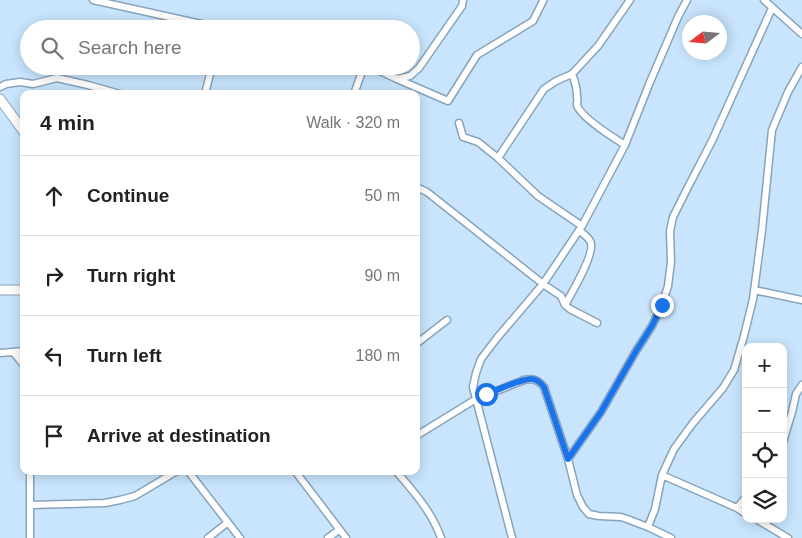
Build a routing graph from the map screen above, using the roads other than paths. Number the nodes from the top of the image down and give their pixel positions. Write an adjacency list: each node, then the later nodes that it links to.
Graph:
1 (93, 0): 8 (street)
2 (463, 0): 10 (street)
3 (630, 0): 12 (street)
4 (687, 0): 25 (street)
5 (764, 0): 7 (street)
6 (543, 1): 17 (street)
7 (772, 8): 9 (street); 46 (street)
8 (183, 20)
9 (802, 34)
10 (420, 67)
11 (802, 67): 32 (street)
12 (572, 74): 25 (street); 26 (street)
13 (210, 75): 20 (street)
14 (361, 75): 21 (street)
15 (388, 75): 17 (street)
16 (411, 75): 17 (street)
17 (397, 79)
18 (0, 87): 19 (street)
19 (106, 90)
20 (206, 90)
21 (355, 90)
22 (0, 99): 24 (street)
23 (459, 123): 26 (street)
24 (20, 126)
25 (625, 145): 28 (street)
26 (498, 158): 28 (street)
27 (420, 188): 29 (street)
28 (580, 228): 29 (street); 34 (street)
29 (543, 284): 34 (street); 43 (street)
30 (0, 290): 31 (street)
31 (20, 290)
32 (754, 290): 33 (street); 52 (street)
33 (802, 300)
34 (565, 305): 36 (street)
35 (447, 320): 37 (street)
36 (597, 323)
37 (420, 341)
38 (20, 352): 40 (street)
39 (0, 353): 40 (street)
40 (14, 353): 41 (street)
41 (20, 360)
42 (802, 385): 44 (street)
43 (476, 399): 45 (street); 46 (street); 67 (street)
44 (786, 433)
45 (420, 434)
46 (568, 459): 59 (street)
47 (30, 475): 54 (street)
48 (170, 475): 54 (street)
49 (191, 475): 57 (street)
50 (298, 475): 60 (street)
51 (399, 475): 66 (street)
52 (662, 475): 55 (street); 59 (street)
53 (742, 502): 55 (street)
54 (30, 505): 61 (street)
55 (737, 508): 56 (street)
56 (742, 511)
57 (227, 523): 62 (street); 63 (street)
58 (763, 523): 69 (street)
59 (648, 526): 68 (street)
60 (339, 530): 64 (street); 65 (street)
61 (30, 538)
62 (208, 538)
63 (240, 538)
64 (328, 538)
65 (346, 538)
66 (441, 538)
67 (512, 538)
68 (670, 538)
69 (788, 538)

